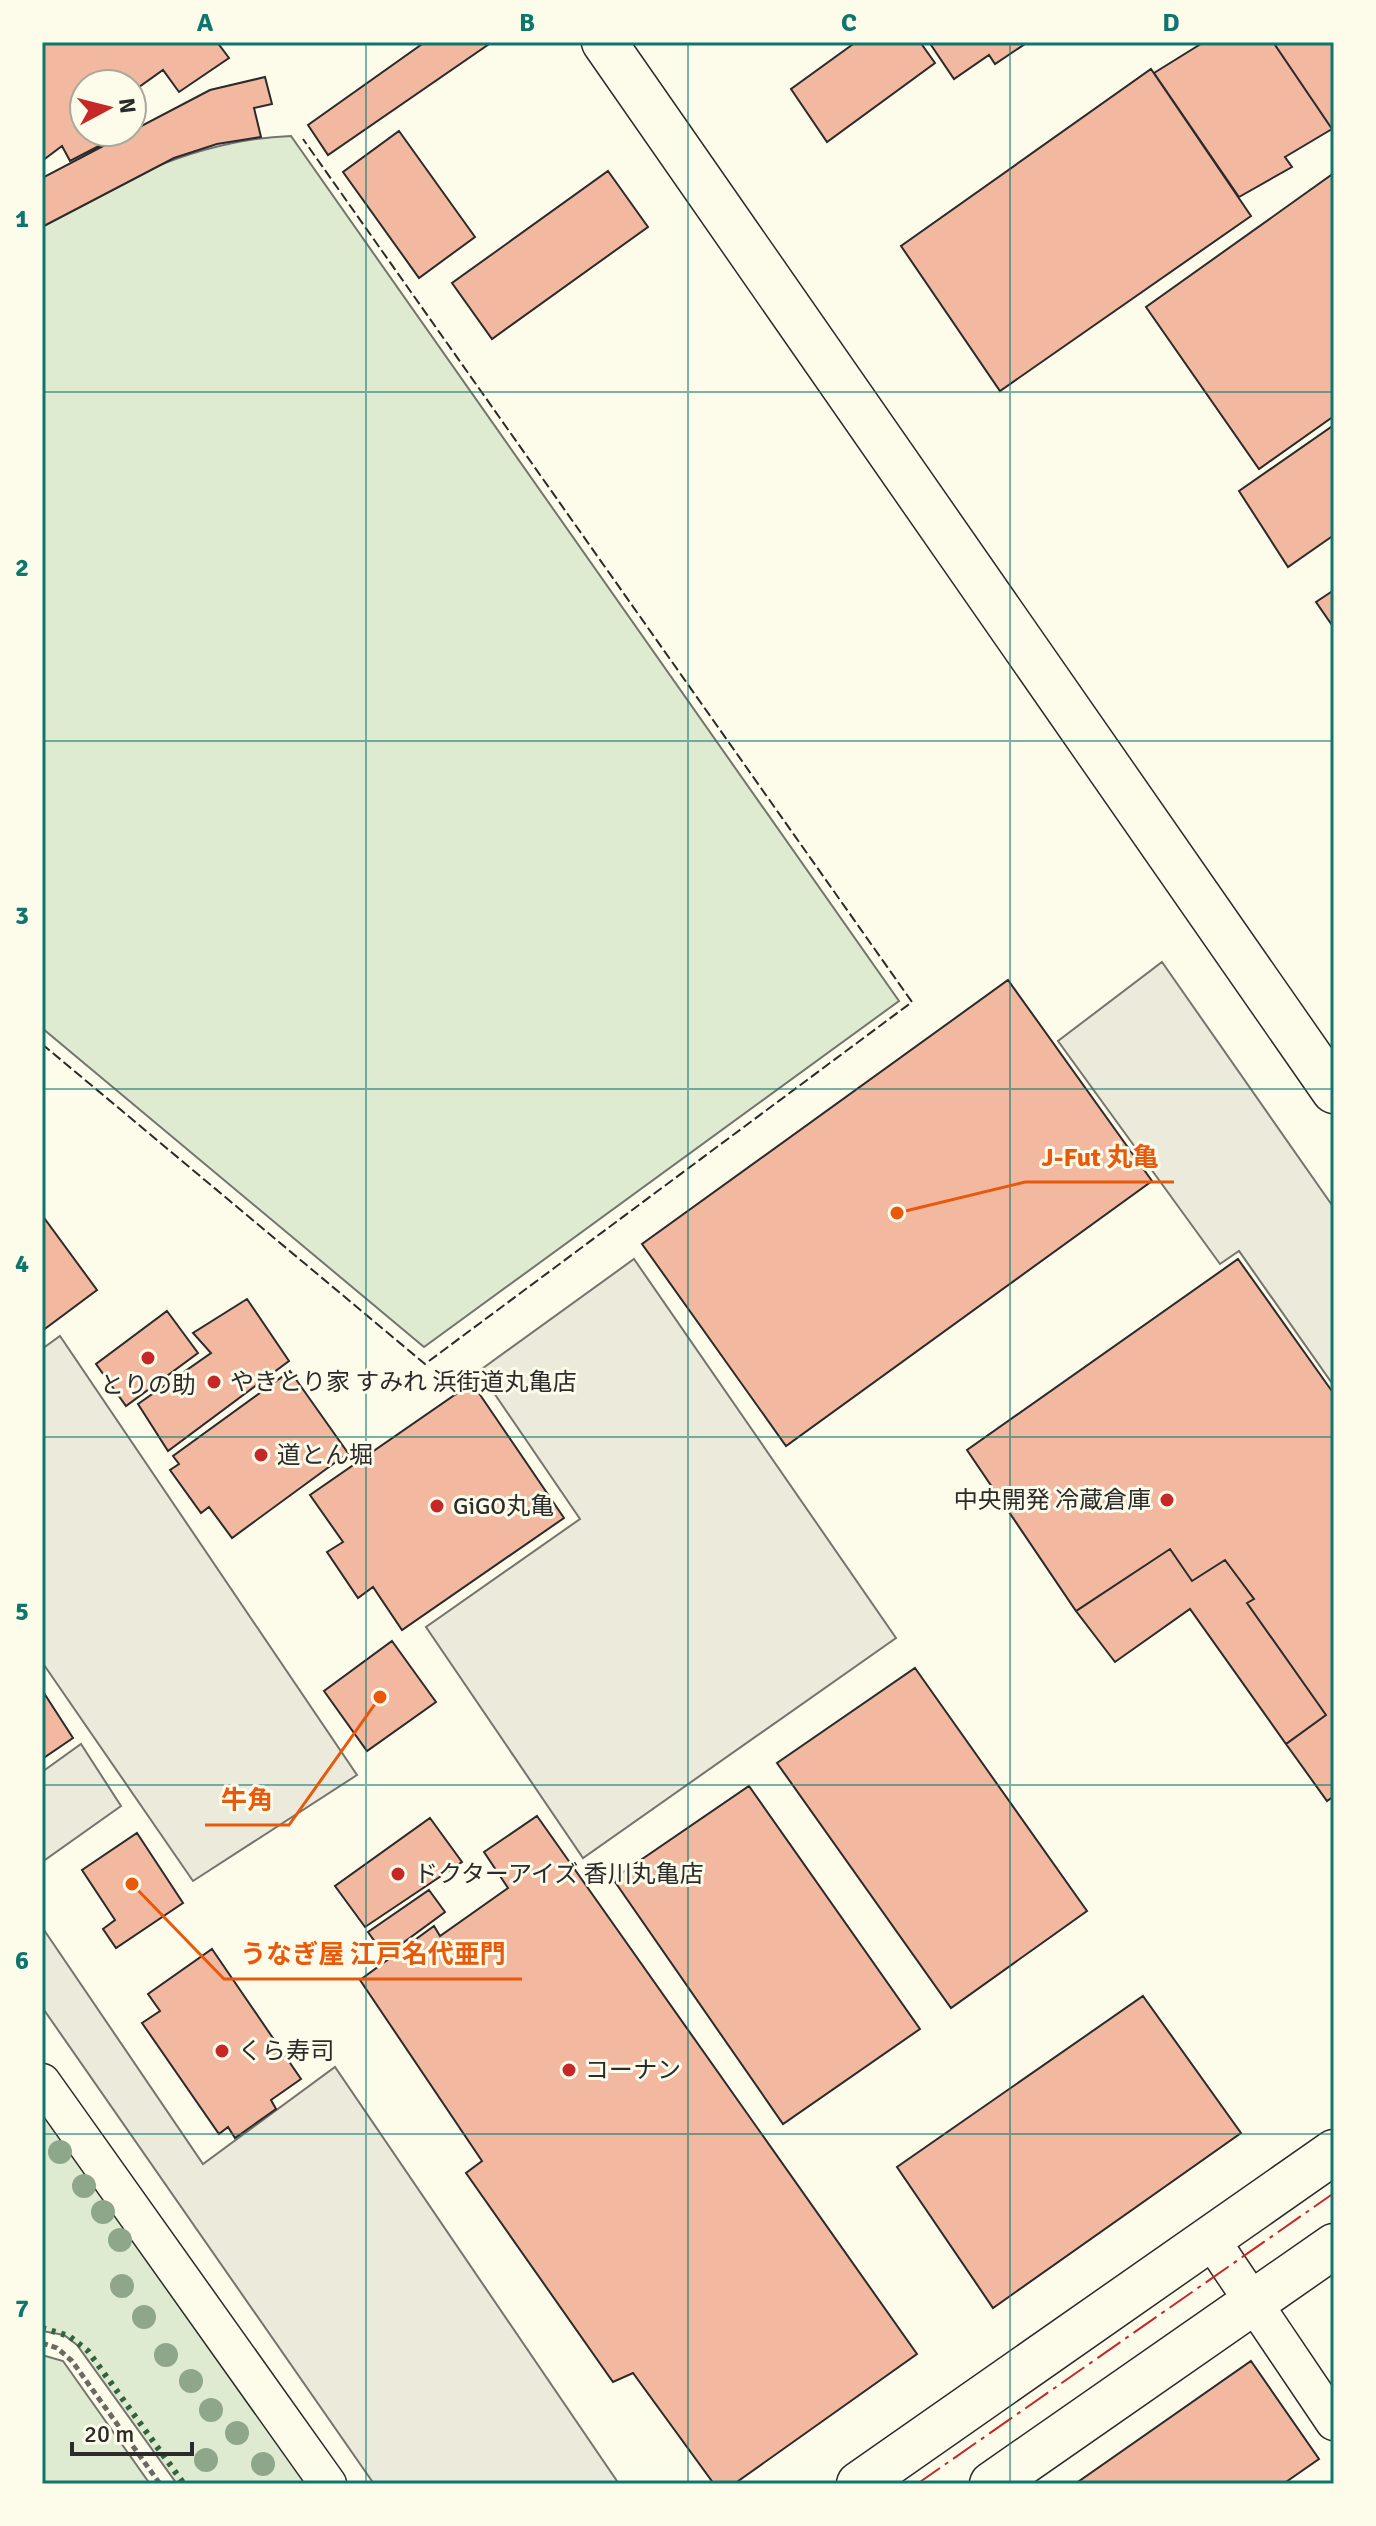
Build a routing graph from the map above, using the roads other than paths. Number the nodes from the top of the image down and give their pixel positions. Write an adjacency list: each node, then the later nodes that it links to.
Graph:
1 (604, 42): 2 (street)
2 (1334, 1091)
3 (42, 2082): 9 (street)
4 (1334, 2152): 5 (street)
5 (1210, 2238): 7 (street); 10 (street)
6 (1334, 2246): 7 (street)
7 (1253, 2302): 8 (street); 11 (street)
8 (1334, 2422)
9 (328, 2484)
10 (859, 2484)
11 (992, 2484)

